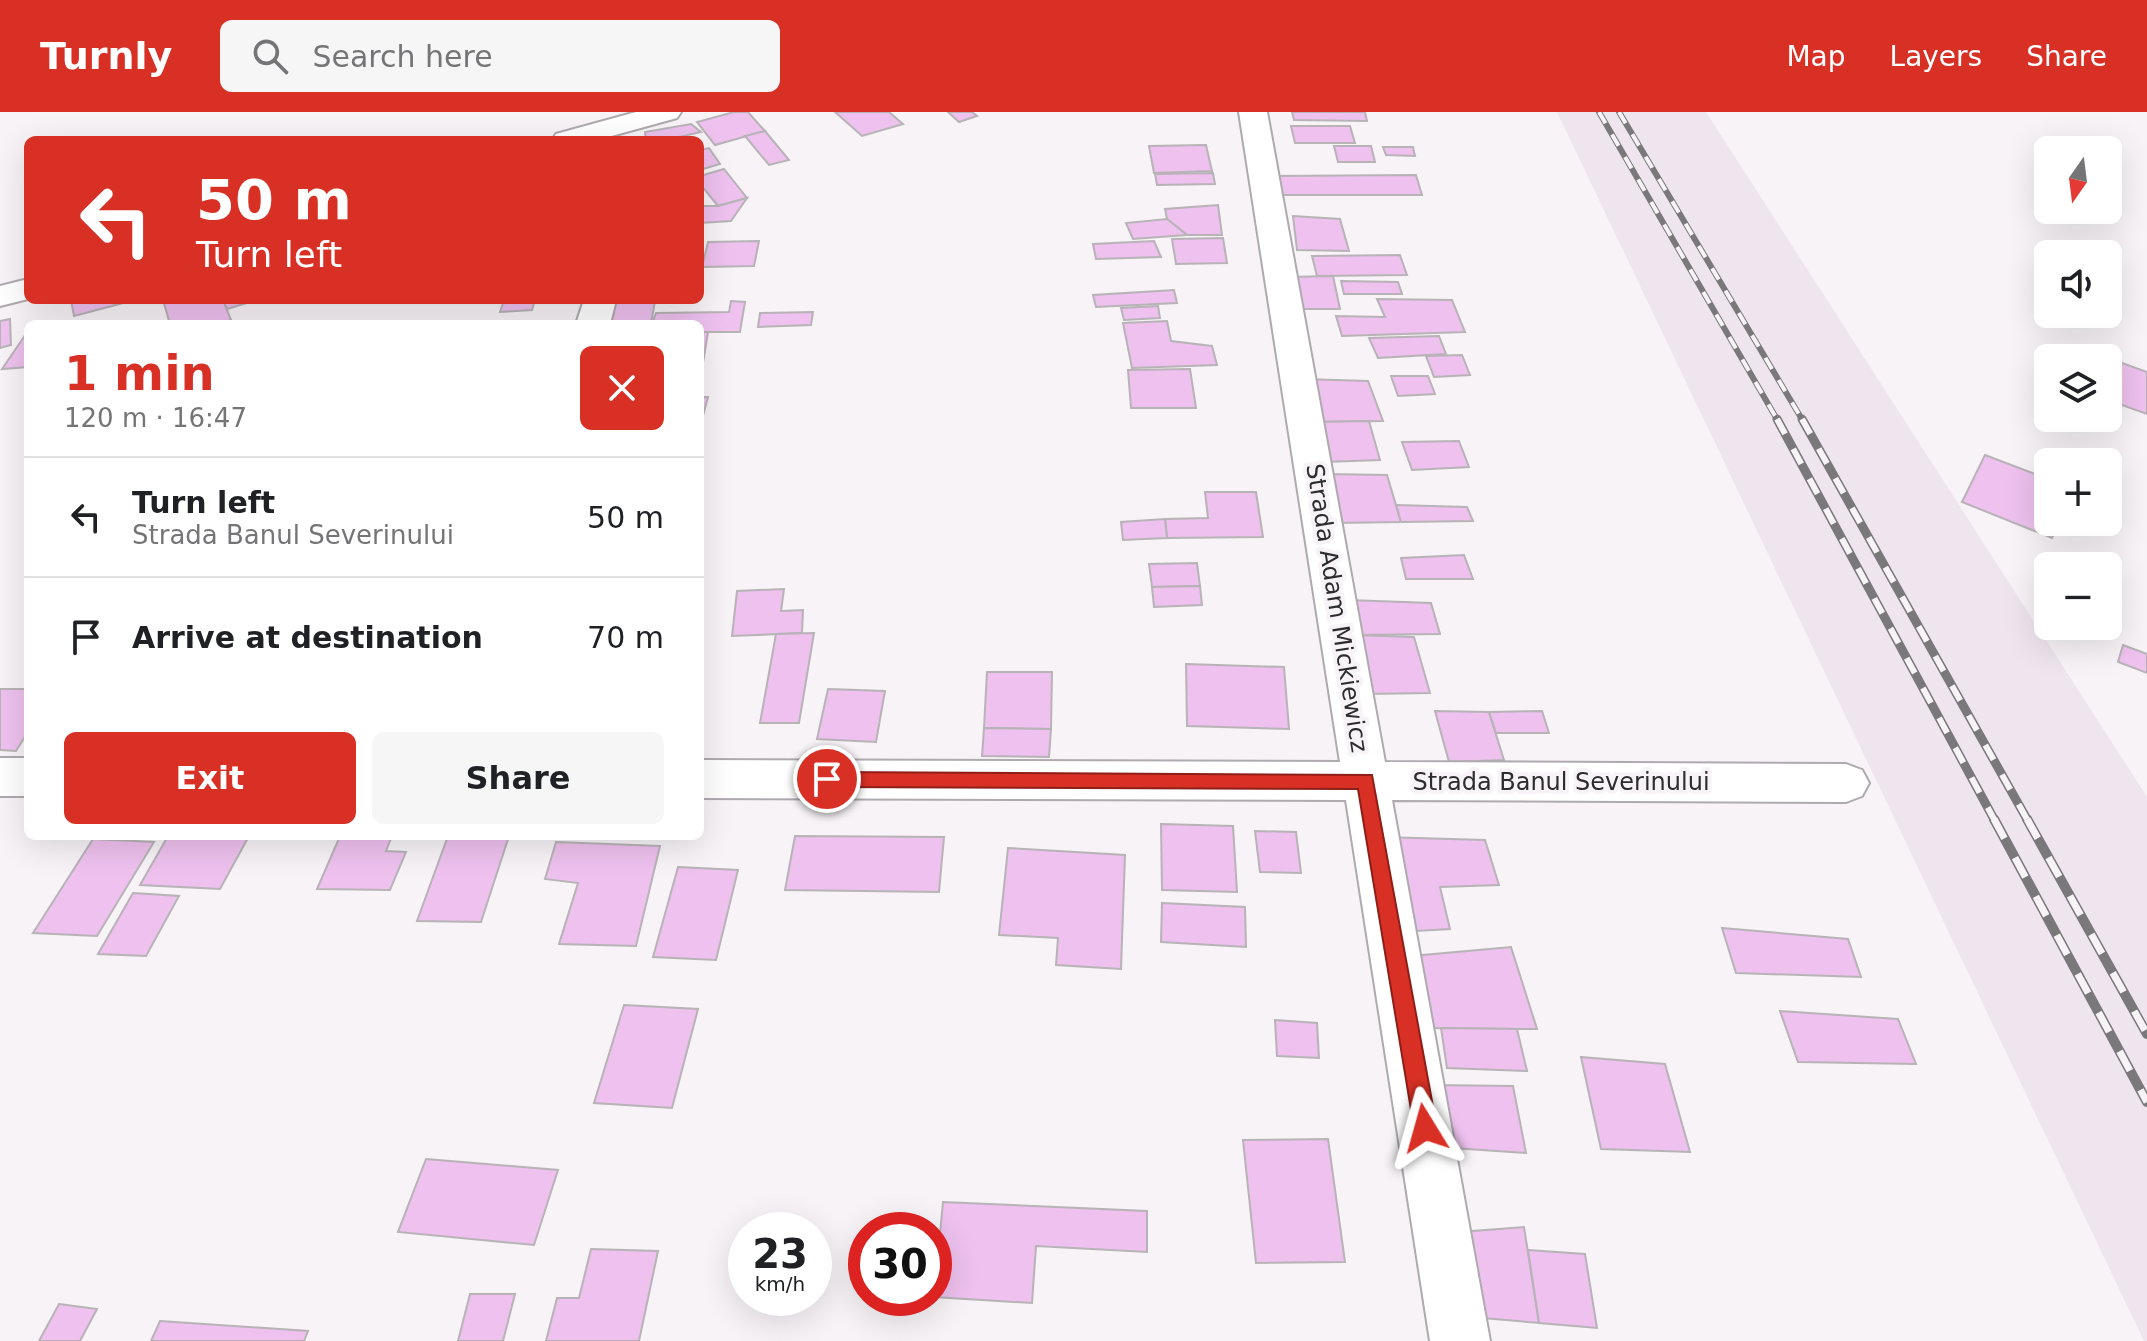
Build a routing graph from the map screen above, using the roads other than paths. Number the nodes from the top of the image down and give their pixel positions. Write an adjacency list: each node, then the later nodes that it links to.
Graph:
1 (1253, 112): 9 (street, Strada Adam Mickiewicz)
2 (651, 124): 3 (street)
3 (587, 136)
4 (24, 290): 5 (street)
5 (0, 296)
6 (0, 777): 7 (street)
7 (24, 777)
8 (704, 779): 9 (street, Strada Banul Severinului)
9 (1366, 781): 10 (street, Strada Banul Severinului); 11 (street, Strada Adam Mickiewicz)
10 (1846, 783)
11 (1460, 1341)

